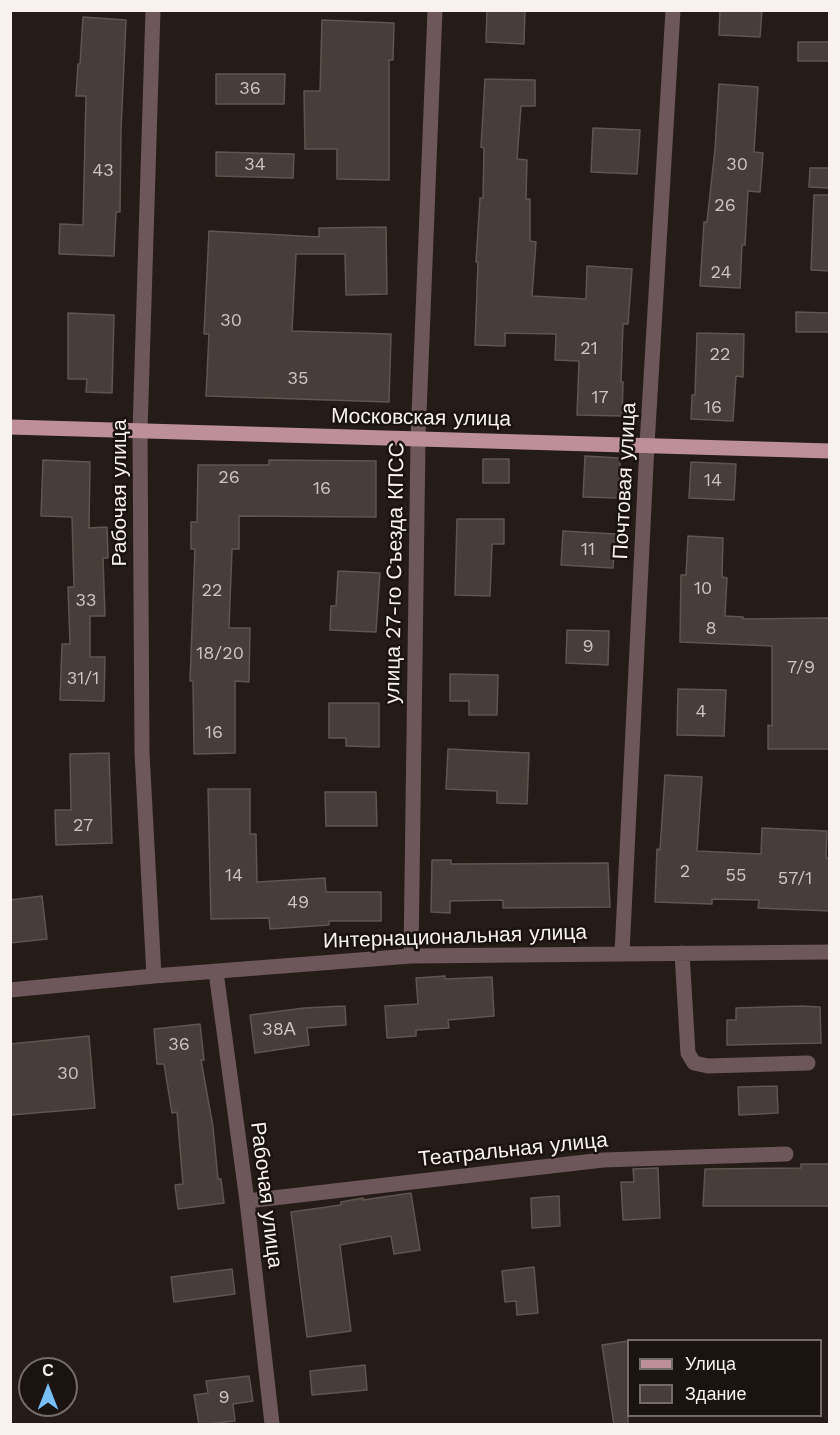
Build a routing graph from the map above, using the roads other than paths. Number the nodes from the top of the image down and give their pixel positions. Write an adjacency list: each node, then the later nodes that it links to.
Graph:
1 (153, 10): 5 (street, Рабочая улица)
2 (435, 10): 6 (street, улица 27-го Съезда КПСС)
3 (674, 10): 7 (street, Почтовая улица)
4 (10, 427): 5 (main road, Московская улица)
5 (140, 432): 6 (main road, Московская улица); 14 (street, Рабочая улица)
6 (418, 439): 7 (main road, Московская улица); 12 (street, улица 27-го Съезда КПСС)
7 (647, 445): 8 (main road, Московская улица); 11 (street, Почтовая улица)
8 (830, 451)
9 (682, 952): 10 (street, Интернациональная улица); 11 (street, Интернациональная улица); 16 (street)
10 (830, 952)
11 (622, 953): 12 (street, Интернациональная улица)
12 (411, 956): 13 (street, Интернациональная улица)
13 (216, 972): 14 (street, Интернациональная улица); 18 (street, Рабочая улица)
14 (154, 976): 15 (street, Интернациональная улица)
15 (10, 990)
16 (808, 1063)
17 (786, 1154): 18 (street, Театральная улица)
18 (247, 1201): 19 (street, Рабочая улица)
19 (272, 1425)

